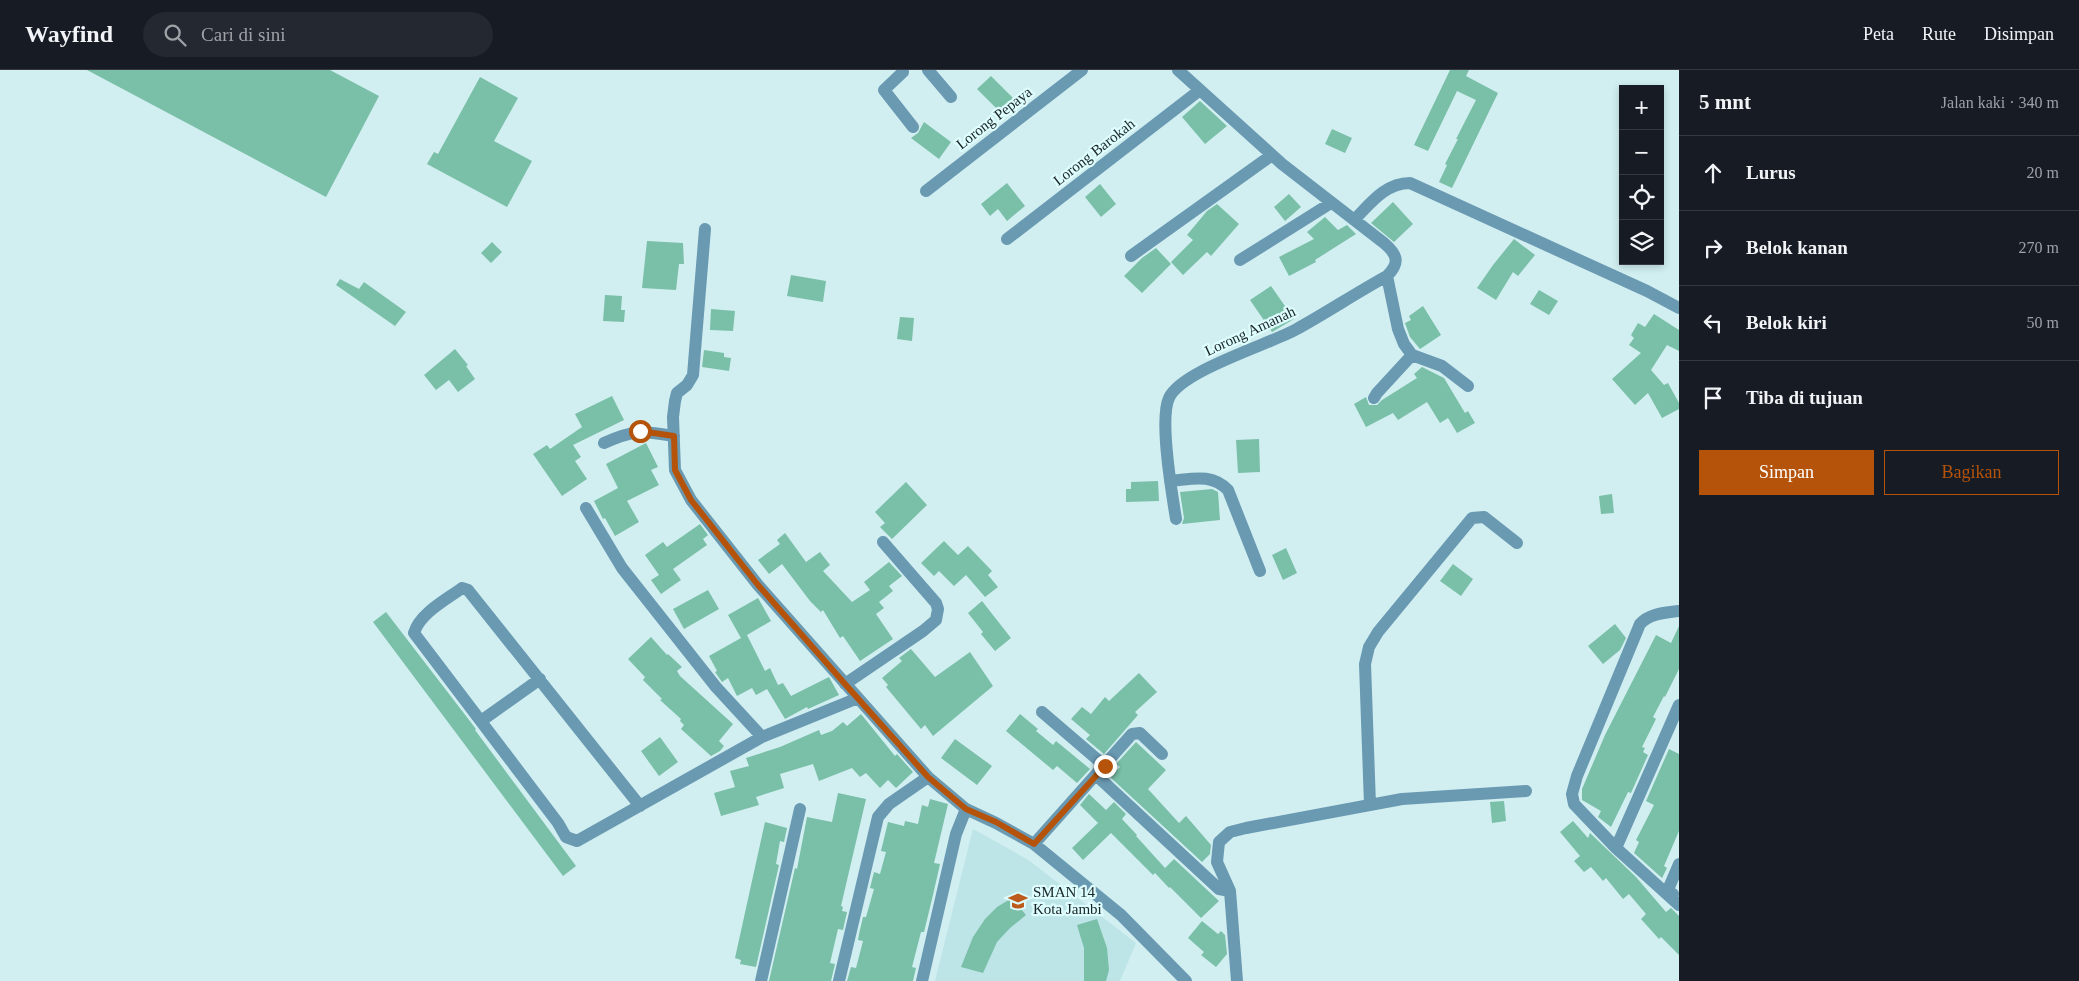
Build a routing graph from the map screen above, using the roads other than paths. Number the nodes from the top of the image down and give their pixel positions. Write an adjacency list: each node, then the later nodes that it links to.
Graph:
1 (928, 70): 6 (street)
2 (1082, 70): 9 (street, Lorong Pepaya)
3 (1178, 70): 5 (street)
4 (904, 71): 7 (street)
5 (1200, 90): 8 (street); 13 (street, Lorong Barokah)
6 (951, 97)
7 (913, 126)
8 (1272, 155): 10 (street); 14 (street)
9 (926, 191)
10 (1331, 203): 11 (street); 15 (street)
11 (1354, 220): 16 (street); 17 (street)
12 (705, 229): 21 (street)
13 (1007, 239)
14 (1131, 256)
15 (1240, 260)
16 (1387, 276): 18 (street); 23 (street, Lorong Amanah)
17 (1679, 308)
18 (1412, 355): 19 (street); 20 (street)
19 (1468, 386)
20 (1374, 398)
21 (674, 436): 22 (street); 31 (street)
22 (604, 443)
23 (1170, 481): 25 (street, Lorong Amanah); 28 (street)
24 (586, 508): 36 (street)
25 (1176, 519)
26 (882, 542): 31 (street)
27 (1517, 542): 41 (street)
28 (1260, 571)
29 (1679, 611): 46 (street)
30 (540, 679): 35 (street); 35 (street); 42 (street)
31 (845, 684): 32 (street)
32 (858, 698): 36 (street); 39 (street)
33 (1679, 704): 46 (street)
34 (1042, 712): 38 (street)
35 (481, 721): 42 (street)
36 (762, 737): 42 (street)
37 (1162, 754): 38 (street)
38 (1101, 770): 45 (street); 48 (street)
39 (928, 777): 44 (street); 53 (street)
40 (1526, 791): 41 (street)
41 (1370, 805): 48 (street)
42 (640, 806)
43 (800, 809): 52 (street)
44 (966, 809): 45 (street); 54 (street)
45 (1034, 844): 55 (street)
46 (1616, 848): 49 (street)
47 (1679, 864): 49 (street)
48 (1230, 892): 56 (street)
49 (1666, 892): 50 (street); 51 (street)
50 (1679, 896)
51 (1679, 905)
52 (761, 981)
53 (839, 981)
54 (922, 981)
55 (1186, 981)
56 (1237, 981)

